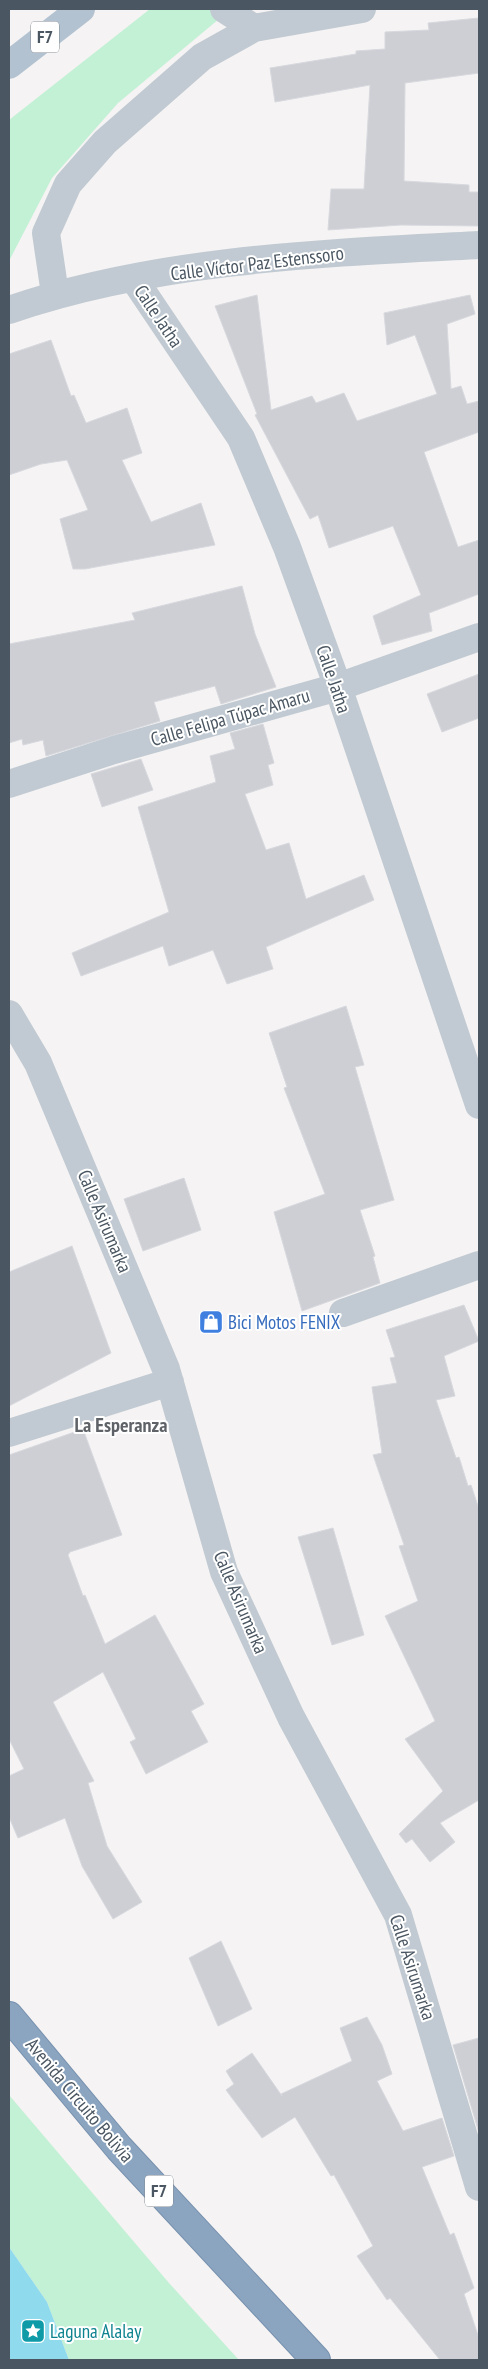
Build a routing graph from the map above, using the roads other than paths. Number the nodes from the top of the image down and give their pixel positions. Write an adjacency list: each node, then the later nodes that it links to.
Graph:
1 (81, 9): 5 (main road, F7)
2 (362, 9): 4 (street)
3 (226, 10): 4 (street)
4 (254, 28): 8 (street)
5 (9, 64)
6 (479, 245): 7 (street, Calle Víctor Paz Estenssoro)
7 (134, 279): 8 (street, Calle Víctor Paz Estenssoro); 11 (street, Calle Jatha)
8 (55, 294): 9 (street, Calle Víctor Paz Estenssoro)
9 (9, 310)
10 (479, 637): 11 (street, Calle Felipa Túpac Amaru)
11 (338, 687): 12 (street, Calle Felipa Túpac Amaru); 14 (street, Calle Jatha)
12 (9, 784)
13 (9, 1014): 17 (street, Calle Asirumarka)
14 (479, 1105)
15 (479, 1265): 16 (street)
16 (343, 1312)
17 (170, 1382): 18 (street); 20 (street, Calle Asirumarka)
18 (9, 1432)
19 (9, 2016): 21 (highway, Avenida Circuito Bolivia / F7)
20 (479, 2187)
21 (316, 2360)

